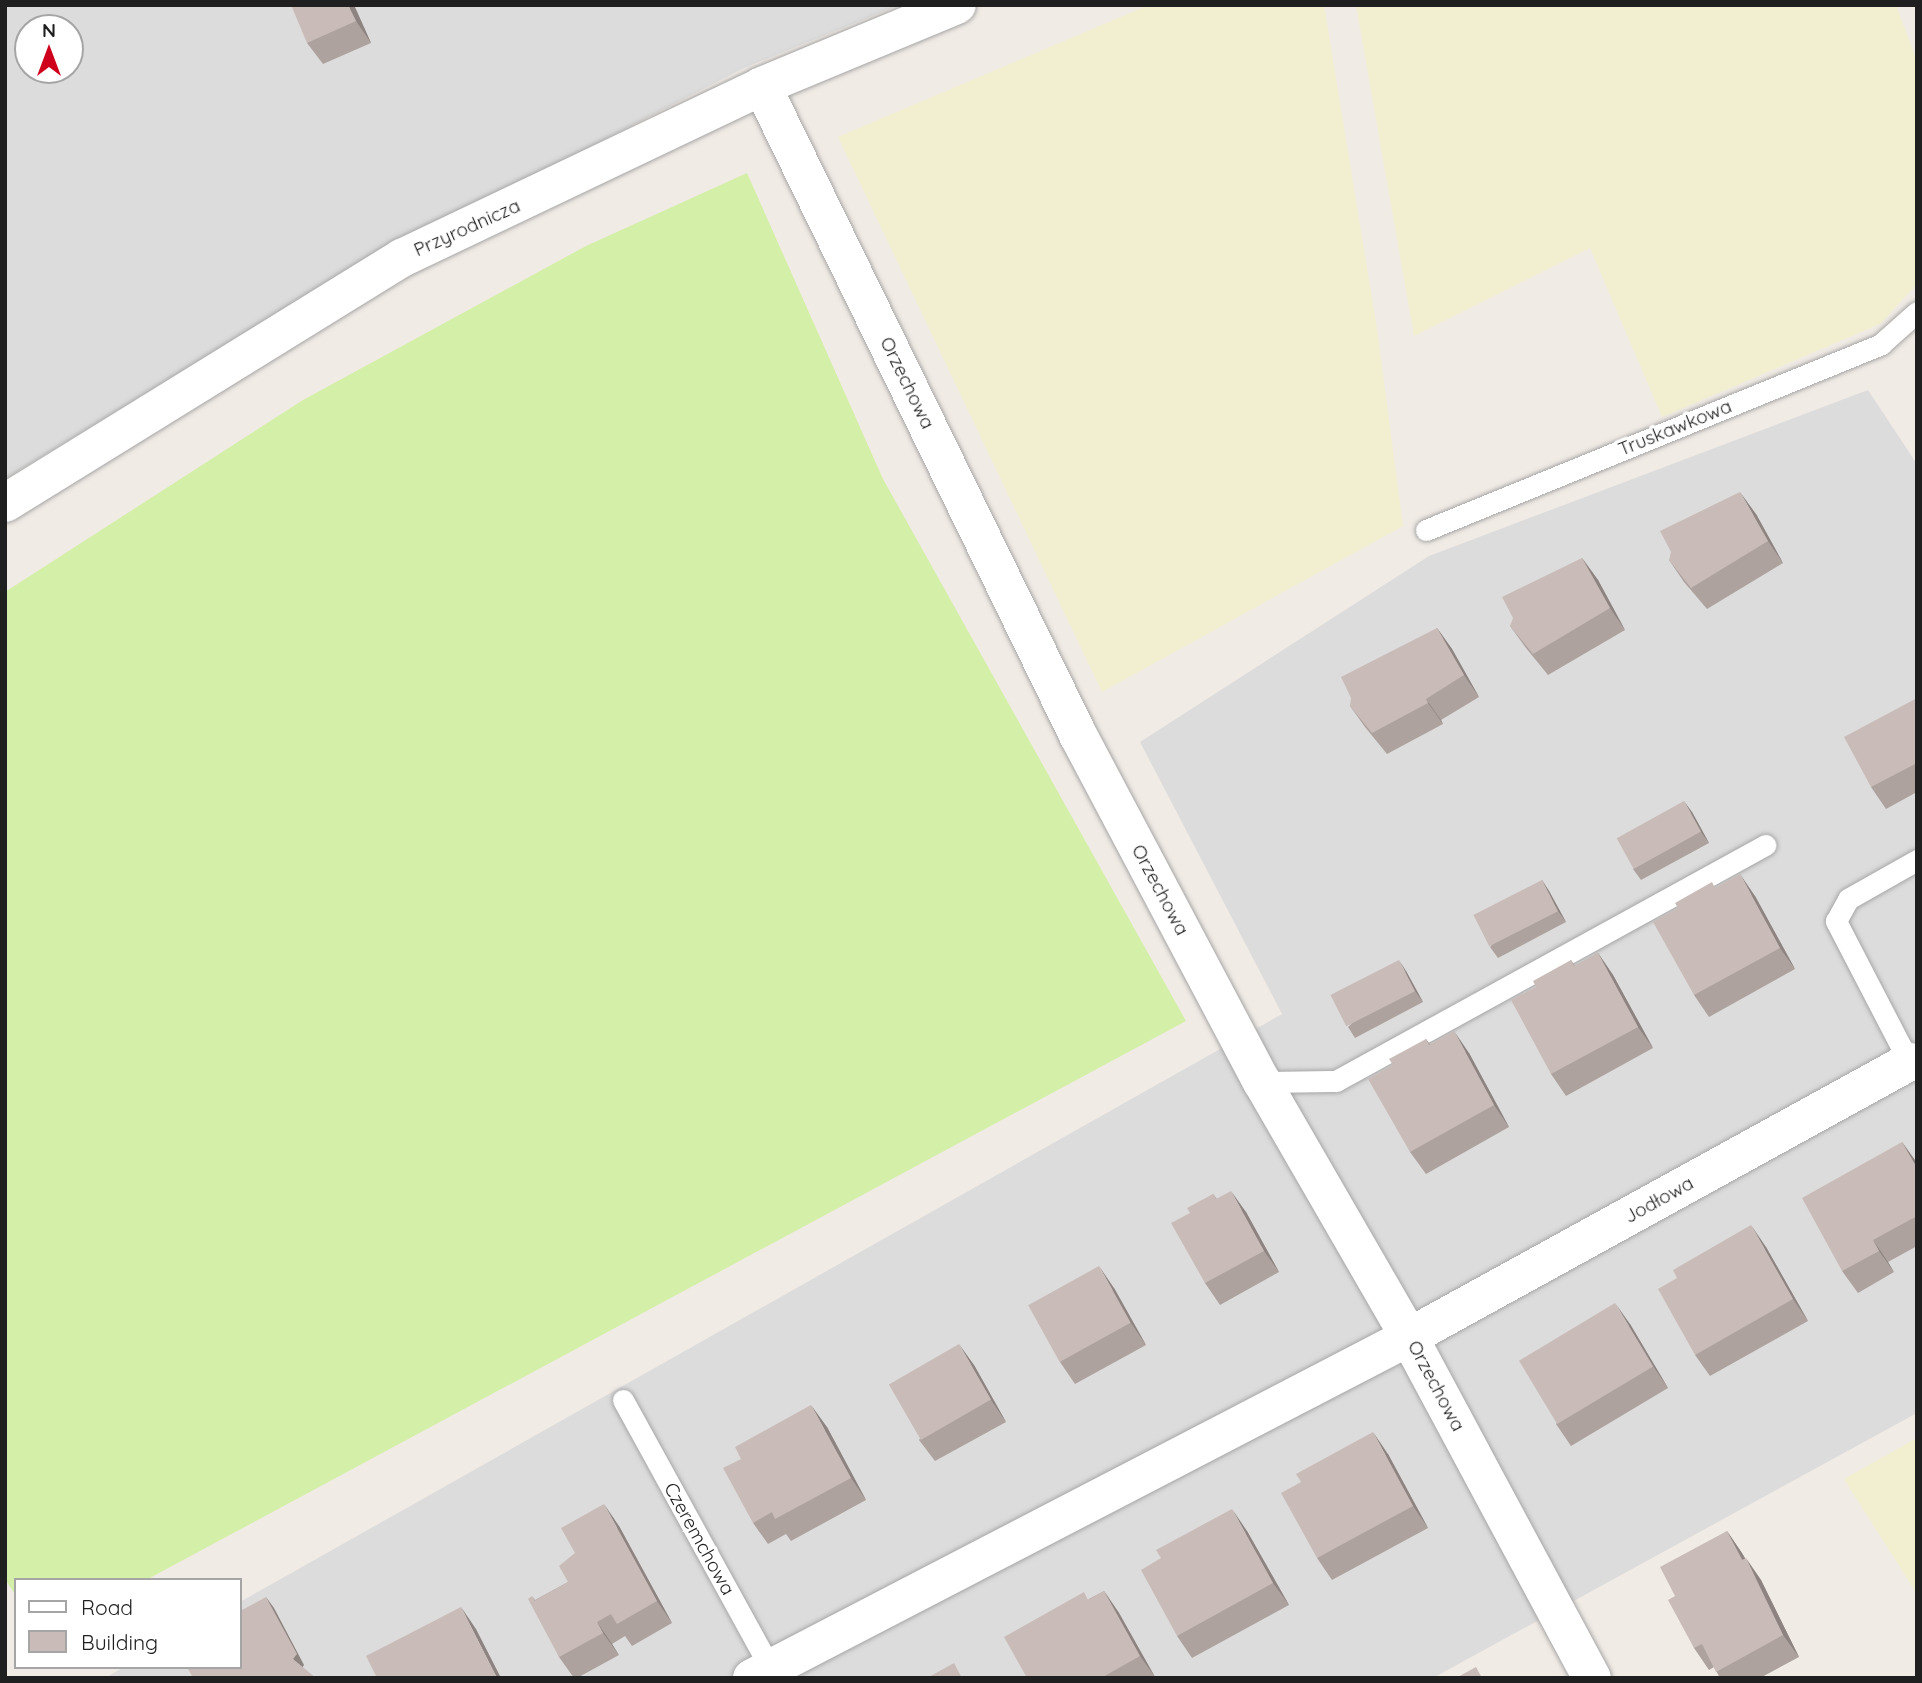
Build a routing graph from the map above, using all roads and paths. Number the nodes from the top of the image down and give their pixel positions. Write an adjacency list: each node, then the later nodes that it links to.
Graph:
1 (957, 5): 2 (street, Przyrodnicza)
2 (762, 86): 4 (street, Przyrodnicza); 9 (street, Orzechowa)
3 (1917, 312): 5 (lane, Truskawkowa)
4 (5, 503)
5 (1426, 530)
6 (1765, 845): 9 (lane)
7 (1917, 860): 8 (lane)
8 (1909, 1062): 10 (street, Jodłowa)
9 (1262, 1082): 10 (street, Orzechowa)
10 (1409, 1337): 12 (street, Jodłowa); 13 (street, Orzechowa)
11 (623, 1400): 12 (lane, Czeremchowa)
12 (766, 1674)
13 (1592, 1678)

